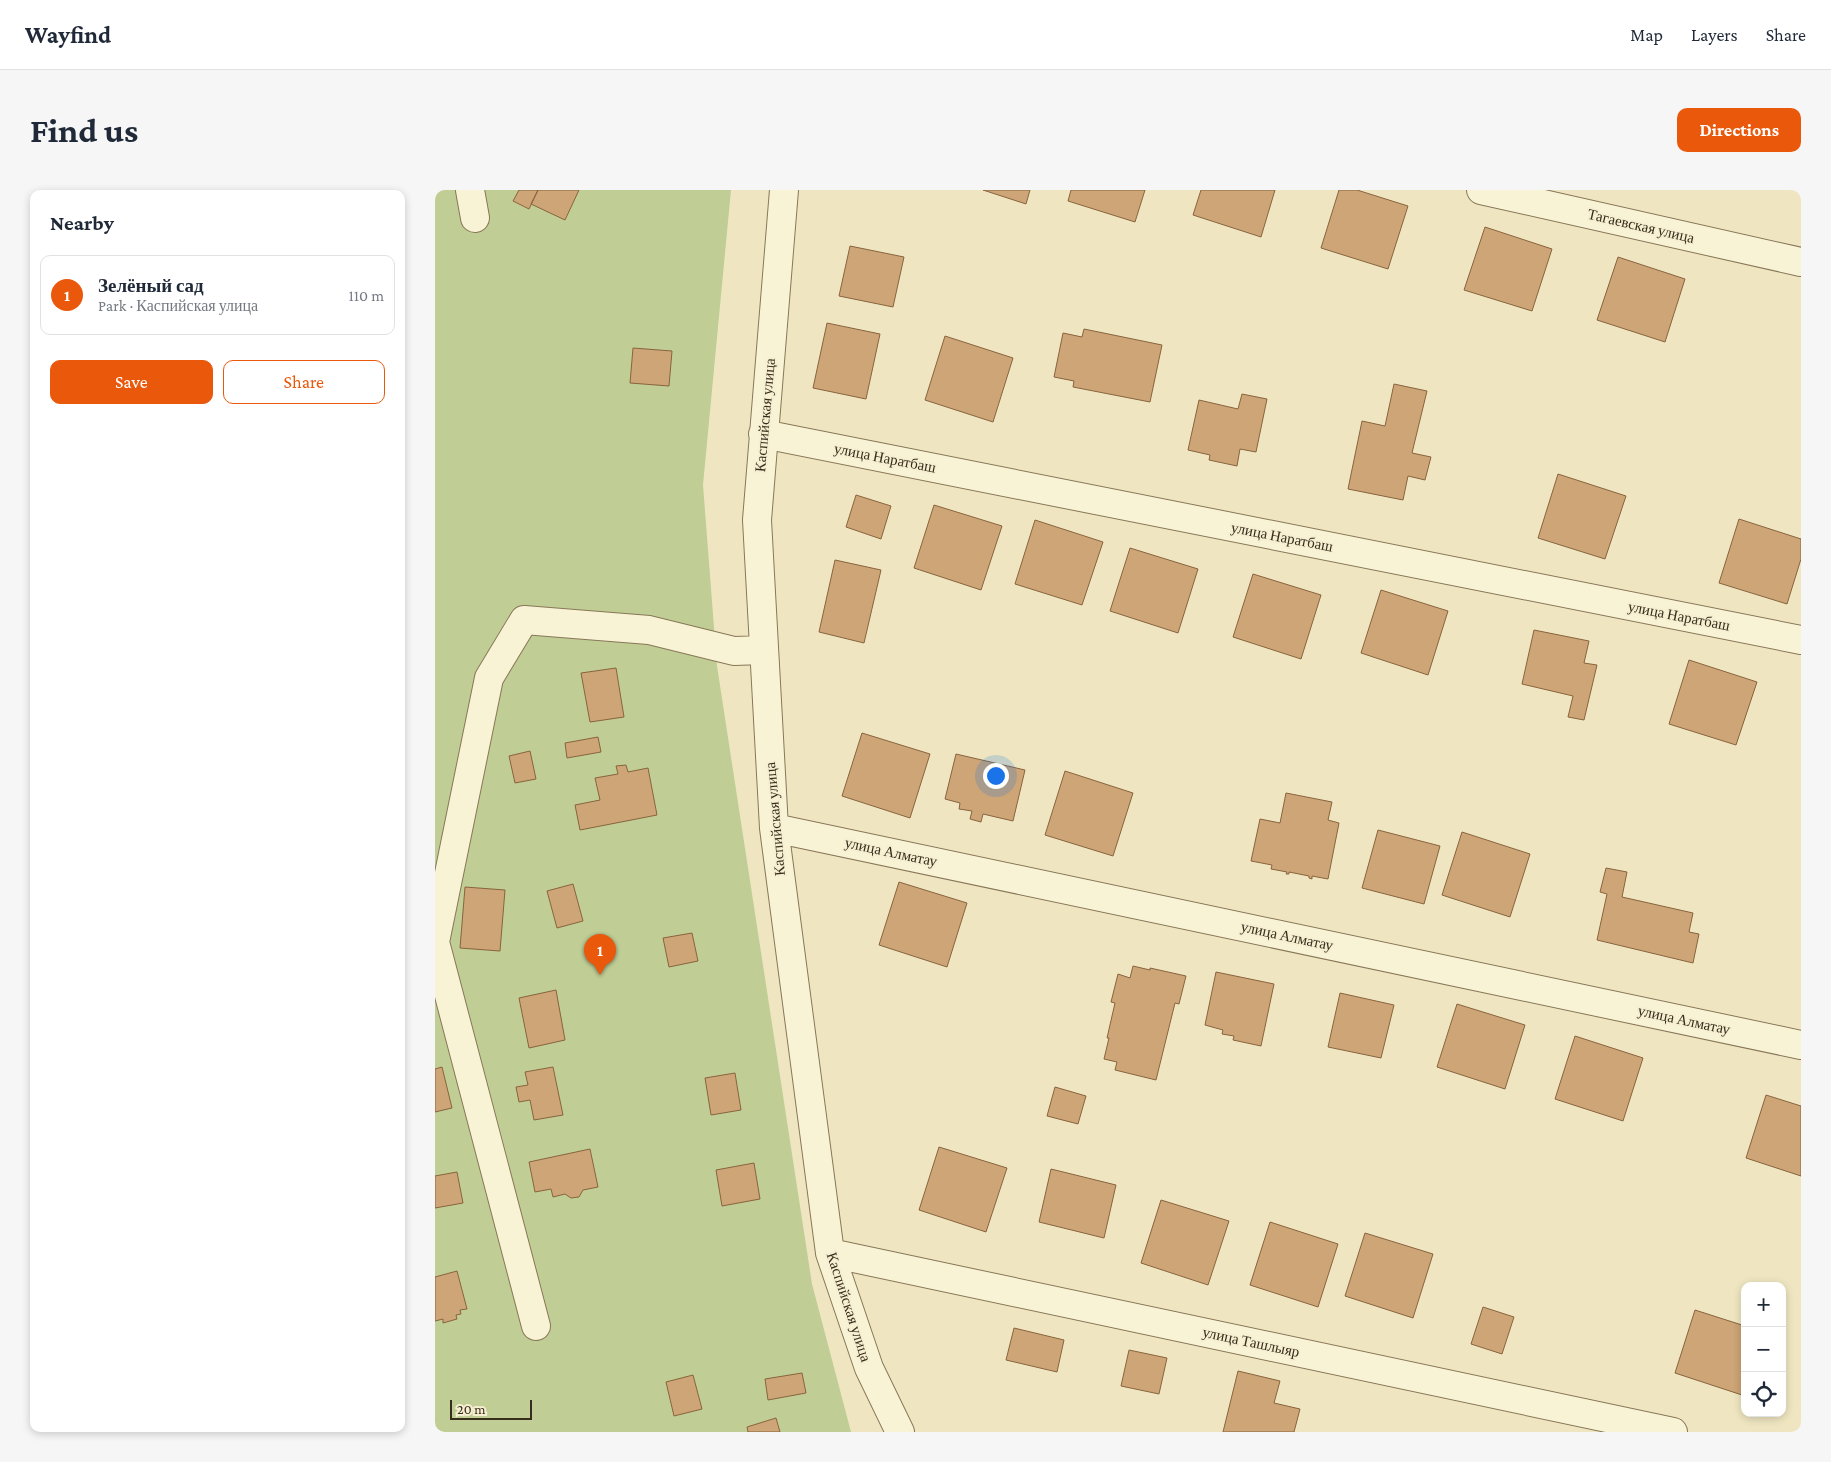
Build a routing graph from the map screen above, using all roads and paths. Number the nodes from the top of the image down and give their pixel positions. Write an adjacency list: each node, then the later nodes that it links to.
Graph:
1 (470, 190): 4 (street)
2 (784, 190): 6 (street, Каспийская улица)
3 (1481, 190): 5 (street, Тагаевская улица)
4 (475, 218)
5 (1801, 262)
6 (763, 434): 7 (street, улица Наратбаш); 8 (street, Каспийская улица)
7 (1801, 640)
8 (764, 650): 9 (street, Каспийская улица); 10 (street)
9 (774, 828): 11 (street, улица Алматау); 12 (street, Каспийская улица)
10 (435, 942): 13 (street)
11 (1801, 1044)
12 (830, 1253): 14 (street, Каспийская улица); 15 (street, улица Ташлыяр)
13 (536, 1326)
14 (900, 1432)
15 (1673, 1432)

